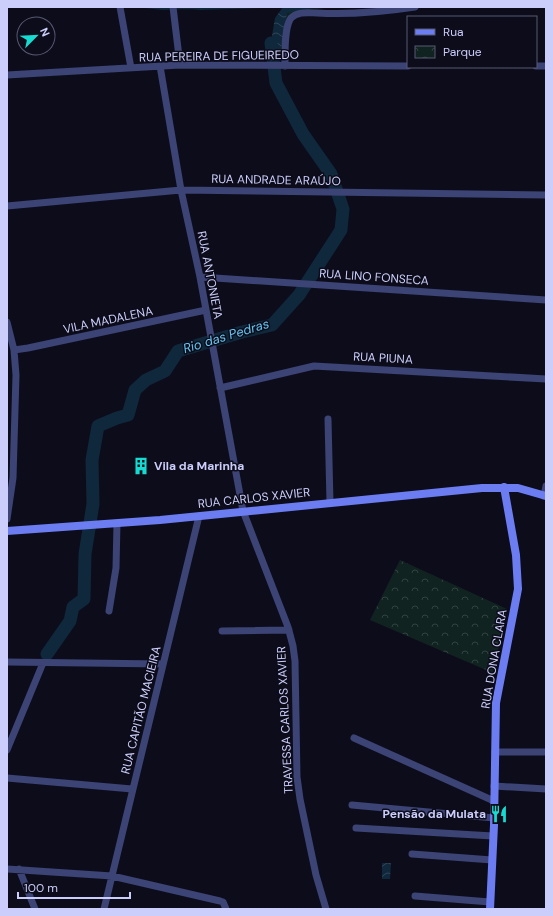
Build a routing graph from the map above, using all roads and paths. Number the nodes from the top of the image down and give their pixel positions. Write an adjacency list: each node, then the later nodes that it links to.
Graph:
1 (120, 7): 8 (street)
2 (415, 7): 6 (street)
3 (173, 10): 4 (street)
4 (180, 65): 5 (street, RUA PEREIRA DE FIGUEIREDO); 6 (street, RUA PEREIRA DE FIGUEIREDO)
5 (160, 66): 8 (street, RUA PEREIRA DE FIGUEIREDO); 10 (street, RUA ANTONIETA)
6 (283, 66): 7 (street, RUA PEREIRA DE FIGUEIREDO)
7 (407, 66)
8 (131, 68): 9 (street, RUA PEREIRA DE FIGUEIREDO)
9 (7, 75)
10 (181, 190): 11 (street, RUA ANDRADE ARAÚJO); 12 (street, RUA ANDRADE ARAÚJO); 13 (street, RUA ANTONIETA)
11 (546, 195)
12 (7, 206)
13 (200, 277): 14 (street, RUA LINO FONSECA); 15 (street, RUA ANTONIETA)
14 (546, 300)
15 (206, 310): 18 (street, VILA MADALENA); 20 (street, RUA ANTONIETA)
16 (7, 322): 17 (street)
17 (8, 331): 18 (street)
18 (14, 350): 22 (street)
19 (546, 379): 20 (street, RUA PIUNA)
20 (220, 388): 27 (street, RUA ANTONIETA)
21 (328, 419): 26 (street)
22 (10, 448): 29 (street)
23 (546, 486): 25 (street)
24 (504, 487): 25 (street, RUA CARLOS XAVIER); 26 (street, RUA CARLOS XAVIER); 40 (street, RUA DONA CLARA)
25 (545, 496)
26 (330, 503): 27 (street, RUA CARLOS XAVIER)
27 (243, 511): 28 (street, RUA CARLOS XAVIER); 33 (street, TRAVESSA CARLOS XAVIER)
28 (199, 516): 30 (street, RUA CARLOS XAVIER); 37 (street, RUA CAPITÃO MACIEIRA)
29 (7, 519)
30 (117, 523): 31 (street, RUA CARLOS XAVIER); 32 (street)
31 (7, 531)
32 (109, 611)
33 (289, 630): 34 (street); 61 (street, TRAVESSA CARLOS XAVIER)
34 (222, 631)
35 (7, 662): 36 (street)
36 (43, 663): 37 (street); 39 (street)
37 (163, 664): 44 (street, RUA CAPITÃO MACIEIRA)
38 (354, 738): 46 (street)
39 (7, 750)
40 (495, 752): 41 (street); 43 (street, RUA DONA CLARA)
41 (546, 752)
42 (7, 778): 44 (street)
43 (494, 786): 45 (street); 46 (street, RUA DONA CLARA)
44 (132, 789): 55 (street, RUA CAPITÃO MACIEIRA)
45 (546, 789)
46 (494, 801): 48 (street, RUA DONA CLARA)
47 (352, 805): 48 (street)
48 (494, 818): 50 (street, RUA DONA CLARA)
49 (356, 828): 50 (street)
50 (493, 836): 52 (street, RUA DONA CLARA)
51 (412, 854): 52 (street)
52 (492, 860): 57 (street, RUA DONA CLARA)
53 (7, 869): 54 (street)
54 (19, 869): 55 (street); 59 (street)
55 (112, 876): 58 (street); 60 (street, RUA CAPITÃO MACIEIRA)
56 (416, 896): 57 (street)
57 (490, 906)
58 (226, 907)
59 (35, 909)
60 (104, 909)
61 (326, 909)

